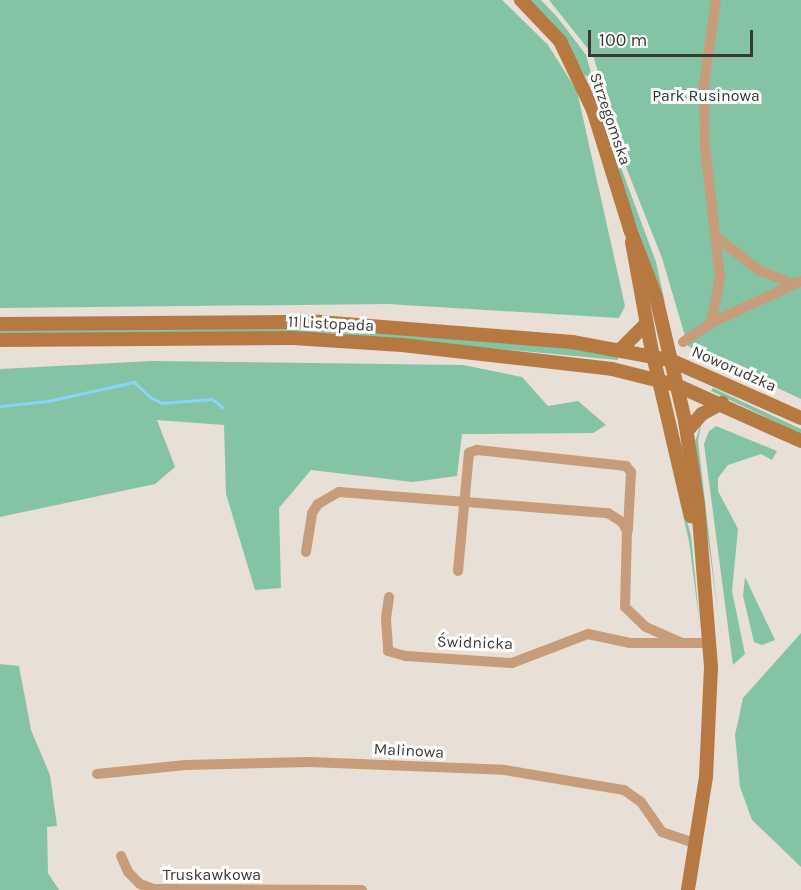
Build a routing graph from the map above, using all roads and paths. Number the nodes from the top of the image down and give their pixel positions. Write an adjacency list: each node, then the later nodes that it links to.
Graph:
1 (521, 0): 3 (main road, Strzegomska)
2 (716, 0): 4 (street)
3 (630, 229): 8 (main road, Strzegomska); 13 (main road, Strzegomska)
4 (716, 237): 5 (street); 6 (street)
5 (798, 282): 6 (street)
6 (711, 322): 10 (street)
7 (0, 324): 11 (main road, 11 Listopada)
8 (646, 324): 11 (main road); 12 (main road, Strzegomska)
9 (0, 340): 14 (main road, 11 Listopada)
10 (683, 342)
11 (621, 349): 12 (main road, 11 Listopada)
12 (652, 355): 13 (main road, Noworudzka); 14 (main road)
13 (670, 360): 15 (main road, Strzegomska); 17 (main road, Noworudzka)
14 (658, 379): 15 (main road); 23 (main road)
15 (676, 385): 16 (main road); 18 (main road)
16 (722, 403): 18 (main road); 19 (main road)
17 (801, 418)
18 (687, 431): 23 (main road)
19 (801, 441)
20 (464, 502): 21 (street); 21 (street, Świdnicka); 22 (street); 24 (street, Świdnicka)
21 (627, 531): 26 (street, Świdnicka)
22 (306, 552)
23 (702, 559): 27 (main road)
24 (458, 571)
25 (389, 597): 26 (street, Świdnicka)
26 (682, 643): 27 (street, Świdnicka)
27 (710, 643): 29 (main road)
28 (98, 774): 29 (street, Malinowa)
29 (697, 844): 33 (main road)
30 (122, 856): 31 (street, Truskawkowa)
31 (284, 890): 32 (street, Truskawkowa)
32 (362, 890)
33 (688, 890)

